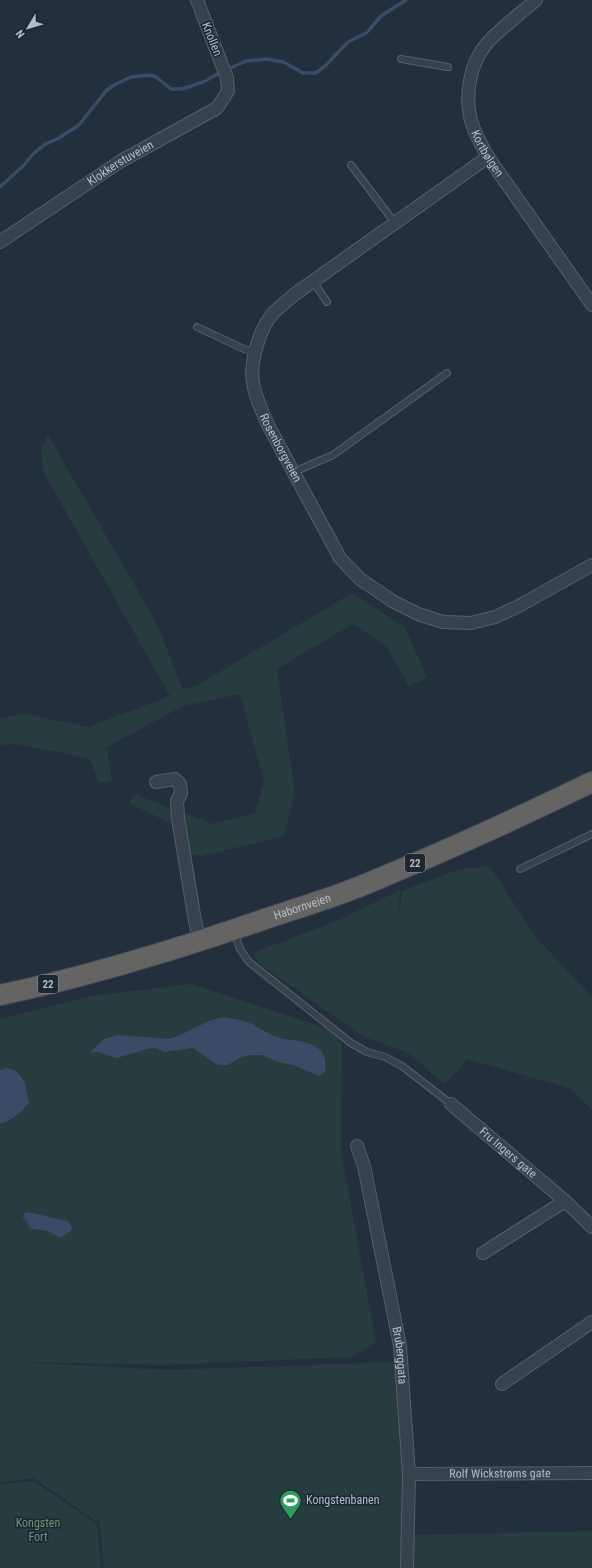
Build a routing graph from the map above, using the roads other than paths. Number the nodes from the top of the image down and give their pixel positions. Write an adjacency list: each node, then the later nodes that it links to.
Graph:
1 (197, 0): 5 (street, Knollen)
2 (536, 0): 6 (street, Kortbølgen)
3 (401, 59): 4 (lane)
4 (448, 67)
5 (227, 78): 9 (street, Klokkerstuveien)
6 (488, 156): 8 (street, Rosenborgveien); 12 (street, Kortbølgen)
7 (351, 165): 8 (lane)
8 (395, 223): 10 (street, Rosenborgveien)
9 (0, 241)
10 (313, 281): 11 (lane); 14 (street, Rosenborgveien)
11 (327, 302)
12 (592, 305)
13 (197, 327): 14 (lane)
14 (255, 352): 16 (street, Rosenborgveien)
15 (447, 373): 16 (lane)
16 (294, 472): 17 (street, Rosenborgveien)
17 (592, 565)
18 (156, 782): 23 (street)
19 (592, 782): 22 (highway, Habornveien / 22)
20 (592, 834): 21 (lane)
21 (520, 869)
22 (233, 931): 23 (highway, Habornveien / 22); 25 (lane)
23 (200, 942): 24 (highway, Habornveien / 22)
24 (0, 995)
25 (450, 1104): 27 (street, Fru Ingers gate)
26 (357, 1146): 33 (street, Bruberggata)
27 (565, 1201): 28 (street, Fru Ingers gate); 29 (street)
28 (592, 1227)
29 (483, 1253)
30 (592, 1322): 31 (street)
31 (502, 1384)
32 (592, 1473): 33 (street, Rolf Wickstrøms gate)
33 (409, 1474): 34 (street, Bruberggata)
34 (407, 1568)

